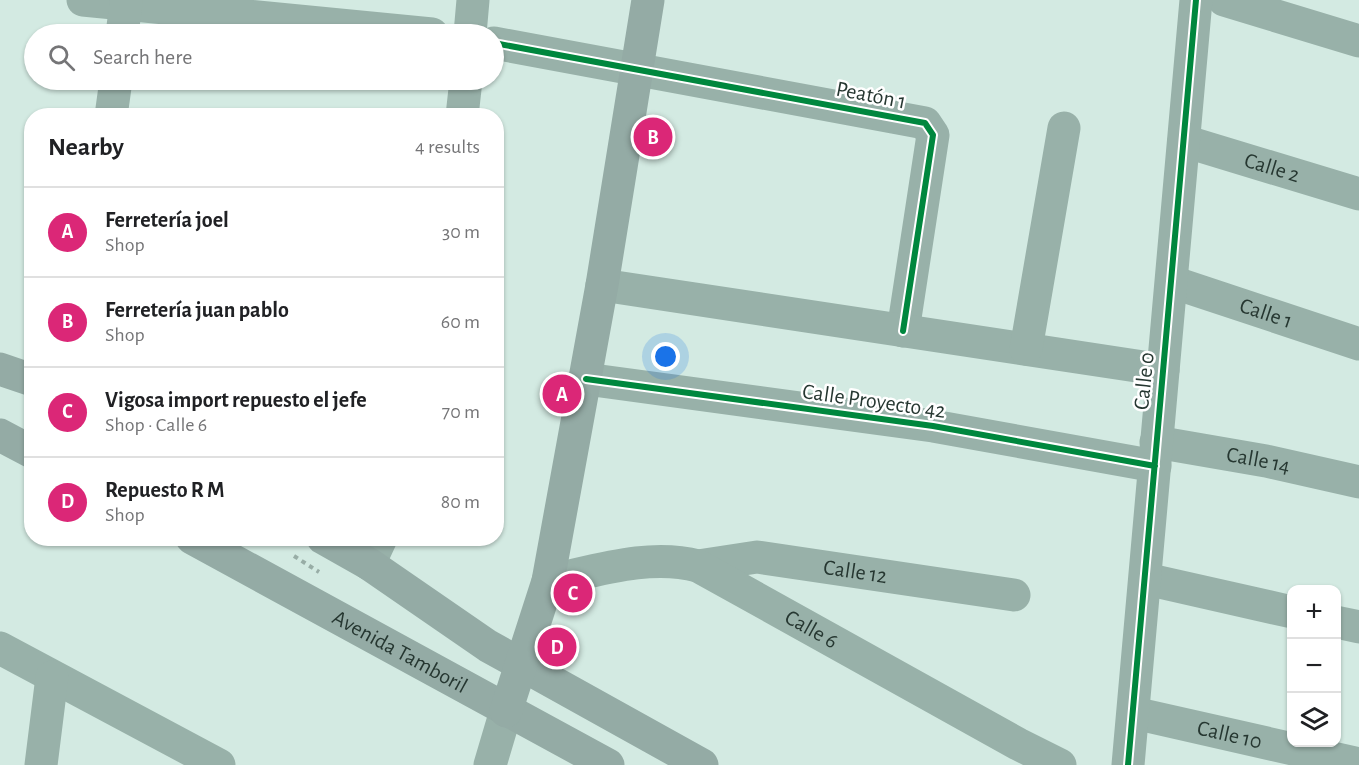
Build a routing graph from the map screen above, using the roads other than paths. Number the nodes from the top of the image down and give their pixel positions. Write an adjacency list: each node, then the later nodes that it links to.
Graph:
1 (83, 0): 6 (street)
2 (473, 0): 8 (street)
3 (648, 0): 11 (main road)
4 (1196, 0): 17 (street, Calle 0)
5 (1224, 0): 9 (street)
6 (124, 19): 7 (street)
7 (227, 24)
8 (471, 24)
9 (1359, 41)
10 (504, 45): 11 (street, Peatón 1)
11 (637, 69): 20 (main road); 21 (street, Peatón 1)
12 (115, 90): 14 (street)
13 (465, 90): 15 (street)
14 (112, 108)
15 (463, 108)
16 (1064, 128): 23 (street)
17 (1184, 141): 18 (street, Calle 2); 19 (street, Calle 0)
18 (1359, 194)
19 (1172, 282): 22 (street, Calle 1); 25 (street, Calle 0)
20 (602, 285): 21 (street); 27 (main road)
21 (903, 331): 23 (street)
22 (1359, 344)
23 (1026, 350): 25 (street)
24 (0, 369): 26 (main road)
25 (1163, 370): 30 (street, Calle 0)
26 (24, 377)
27 (586, 379): 30 (street, Calle Proyecto 42); 37 (main road)
28 (0, 435): 29 (main road)
29 (24, 448)
30 (1156, 454): 31 (street, Calle 14); 36 (street, Calle 0)
31 (1359, 482)
32 (207, 546): 45 (main road, Avenida Tamboril)
33 (355, 546): 34 (main road)
34 (375, 551): 43 (main road)
35 (698, 566): 37 (street, Calle 6); 38 (street, Calle 12); 47 (street, Calle 6)
36 (1146, 579): 39 (street); 46 (street, Calle 0)
37 (548, 581): 43 (main road)
38 (1014, 595)
39 (1287, 611)
40 (1341, 623): 41 (street)
41 (1359, 627)
42 (0, 648): 44 (street)
43 (521, 664): 45 (main road); 53 (main road)
44 (52, 677): 48 (street); 50 (street)
45 (506, 711): 51 (street); 52 (main road, Avenida Tamboril)
46 (1134, 713): 49 (street, Calle 10); 55 (street, Calle 0)
47 (1013, 755): 54 (street, Calle 6)
48 (204, 762)
49 (1359, 764)
50 (41, 765)
51 (490, 765)
52 (608, 765)
53 (702, 765)
54 (1060, 765)
55 (1128, 765)

